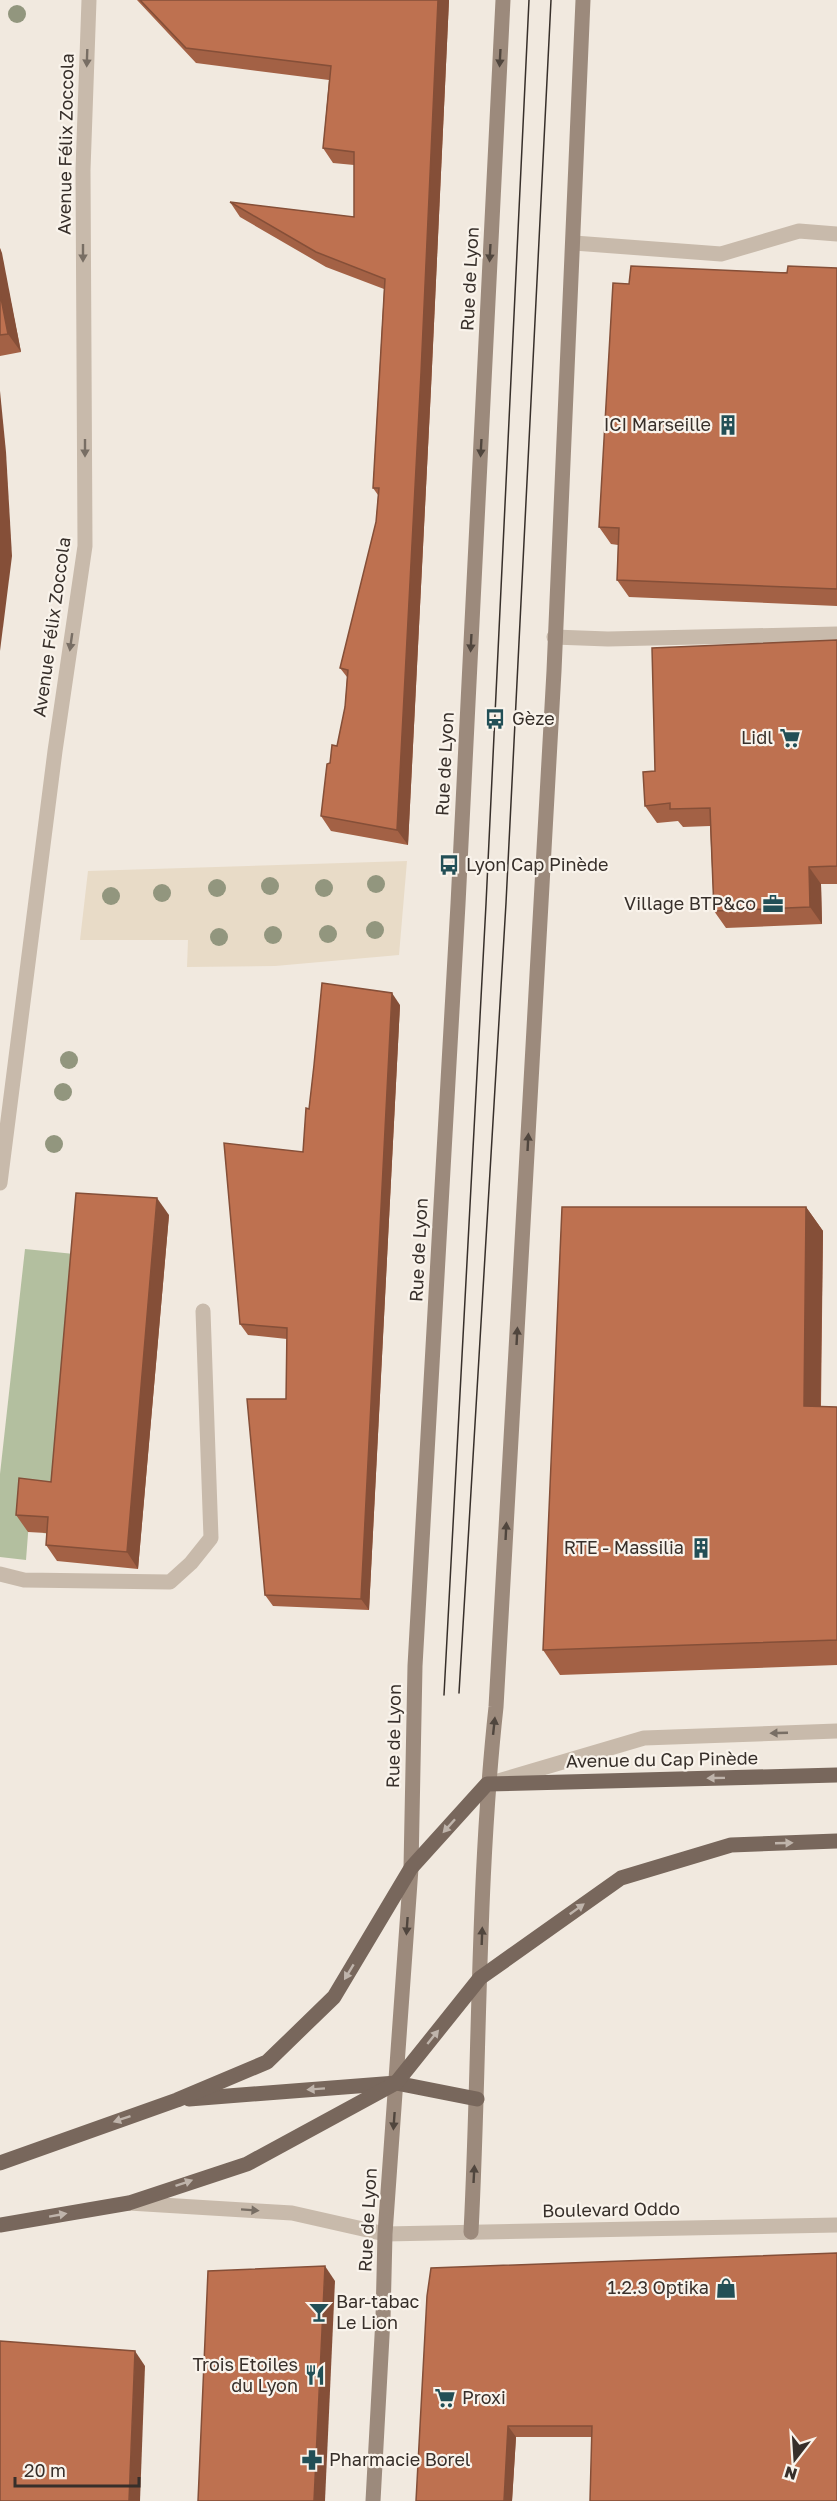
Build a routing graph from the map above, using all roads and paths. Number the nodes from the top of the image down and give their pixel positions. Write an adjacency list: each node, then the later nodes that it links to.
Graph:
1 (89, 0): 8 (street, Avenue Félix Zoccola, one-way to 8)
2 (503, 0): 15 (street, Rue de Lyon, one-way to 15)
3 (583, 0): 5 (street)
4 (837, 234): 5 (street)
5 (574, 243): 7 (street)
6 (837, 634): 7 (street)
7 (554, 637): 13 (street, one-way to 7)
8 (0, 1183)
9 (203, 1311): 10 (street)
10 (0, 1574)
11 (837, 1731): 13 (street, Avenue du Cap Pinède, one-way to 13)
12 (837, 1775): 13 (main road, Avenue du Cap Pinède, one-way to 13)
13 (488, 1784): 15 (main road, one-way to 15); 16 (street, one-way to 13)
14 (837, 1841): 16 (main road, one-way to 14)
15 (411, 1868): 17 (street, Rue de Lyon, one-way to 17); 19 (main road, one-way to 19)
16 (480, 1978): 17 (main road, one-way to 16); 18 (street)
17 (396, 2083): 18 (main road); 19 (main road, one-way to 19); 21 (main road, one-way to 17); 25 (street, Rue de Lyon, one-way to 25)
18 (477, 2099): 24 (street, one-way to 18)
19 (177, 2100): 20 (main road, one-way to 20)
20 (0, 2163)
21 (129, 2203): 22 (main road, one-way to 21); 25 (street, Boulevard Oddo, one-way to 25)
22 (0, 2225)
23 (837, 2225): 24 (street, Boulevard Oddo)
24 (471, 2232): 25 (street, Boulevard Oddo)
25 (385, 2234): 26 (street, Rue de Lyon)
26 (373, 2501)

